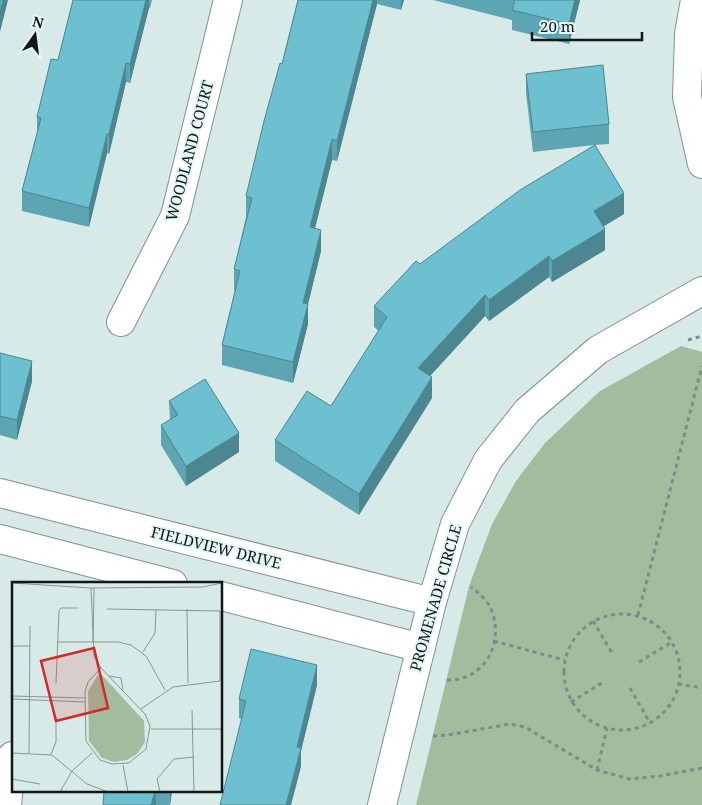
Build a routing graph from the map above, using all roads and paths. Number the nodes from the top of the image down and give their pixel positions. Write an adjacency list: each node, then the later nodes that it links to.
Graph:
1 (228, 0): 5 (street, WOODLAND COURT)
2 (696, 0): 3 (street)
3 (702, 164)
4 (702, 291): 12 (street, PROMENADE CIRCLE)
5 (121, 322)
6 (702, 336): 7 (path)
7 (687, 340)
8 (702, 366): 14 (path)
9 (0, 493): 12 (street, FIELDVIEW DRIVE)
10 (0, 539): 11 (street)
11 (165, 582)
12 (435, 590): 16 (path); 18 (street, PROMENADE CIRCLE)
13 (222, 596): 18 (street)
14 (638, 615): 15 (path); 17 (path)
15 (592, 621): 19 (path); 20 (path)
16 (494, 641): 20 (path); 23 (path)
17 (672, 642): 21 (path); 24 (path)
18 (420, 648): 23 (street, PROMENADE CIRCLE)
19 (612, 653)
20 (564, 660): 27 (path)
21 (639, 662)
22 (605, 681): 27 (path)
23 (412, 682): 35 (street, PROMENADE CIRCLE)
24 (678, 684): 26 (path); 28 (path)
25 (630, 688): 28 (path)
26 (702, 688)
27 (571, 702): 29 (path)
28 (650, 723): 29 (path)
29 (607, 728): 33 (path)
30 (425, 736): 33 (path)
31 (12, 756): 34 (street)
32 (702, 768): 33 (path)
33 (597, 770)
34 (7, 805)
35 (382, 805)

